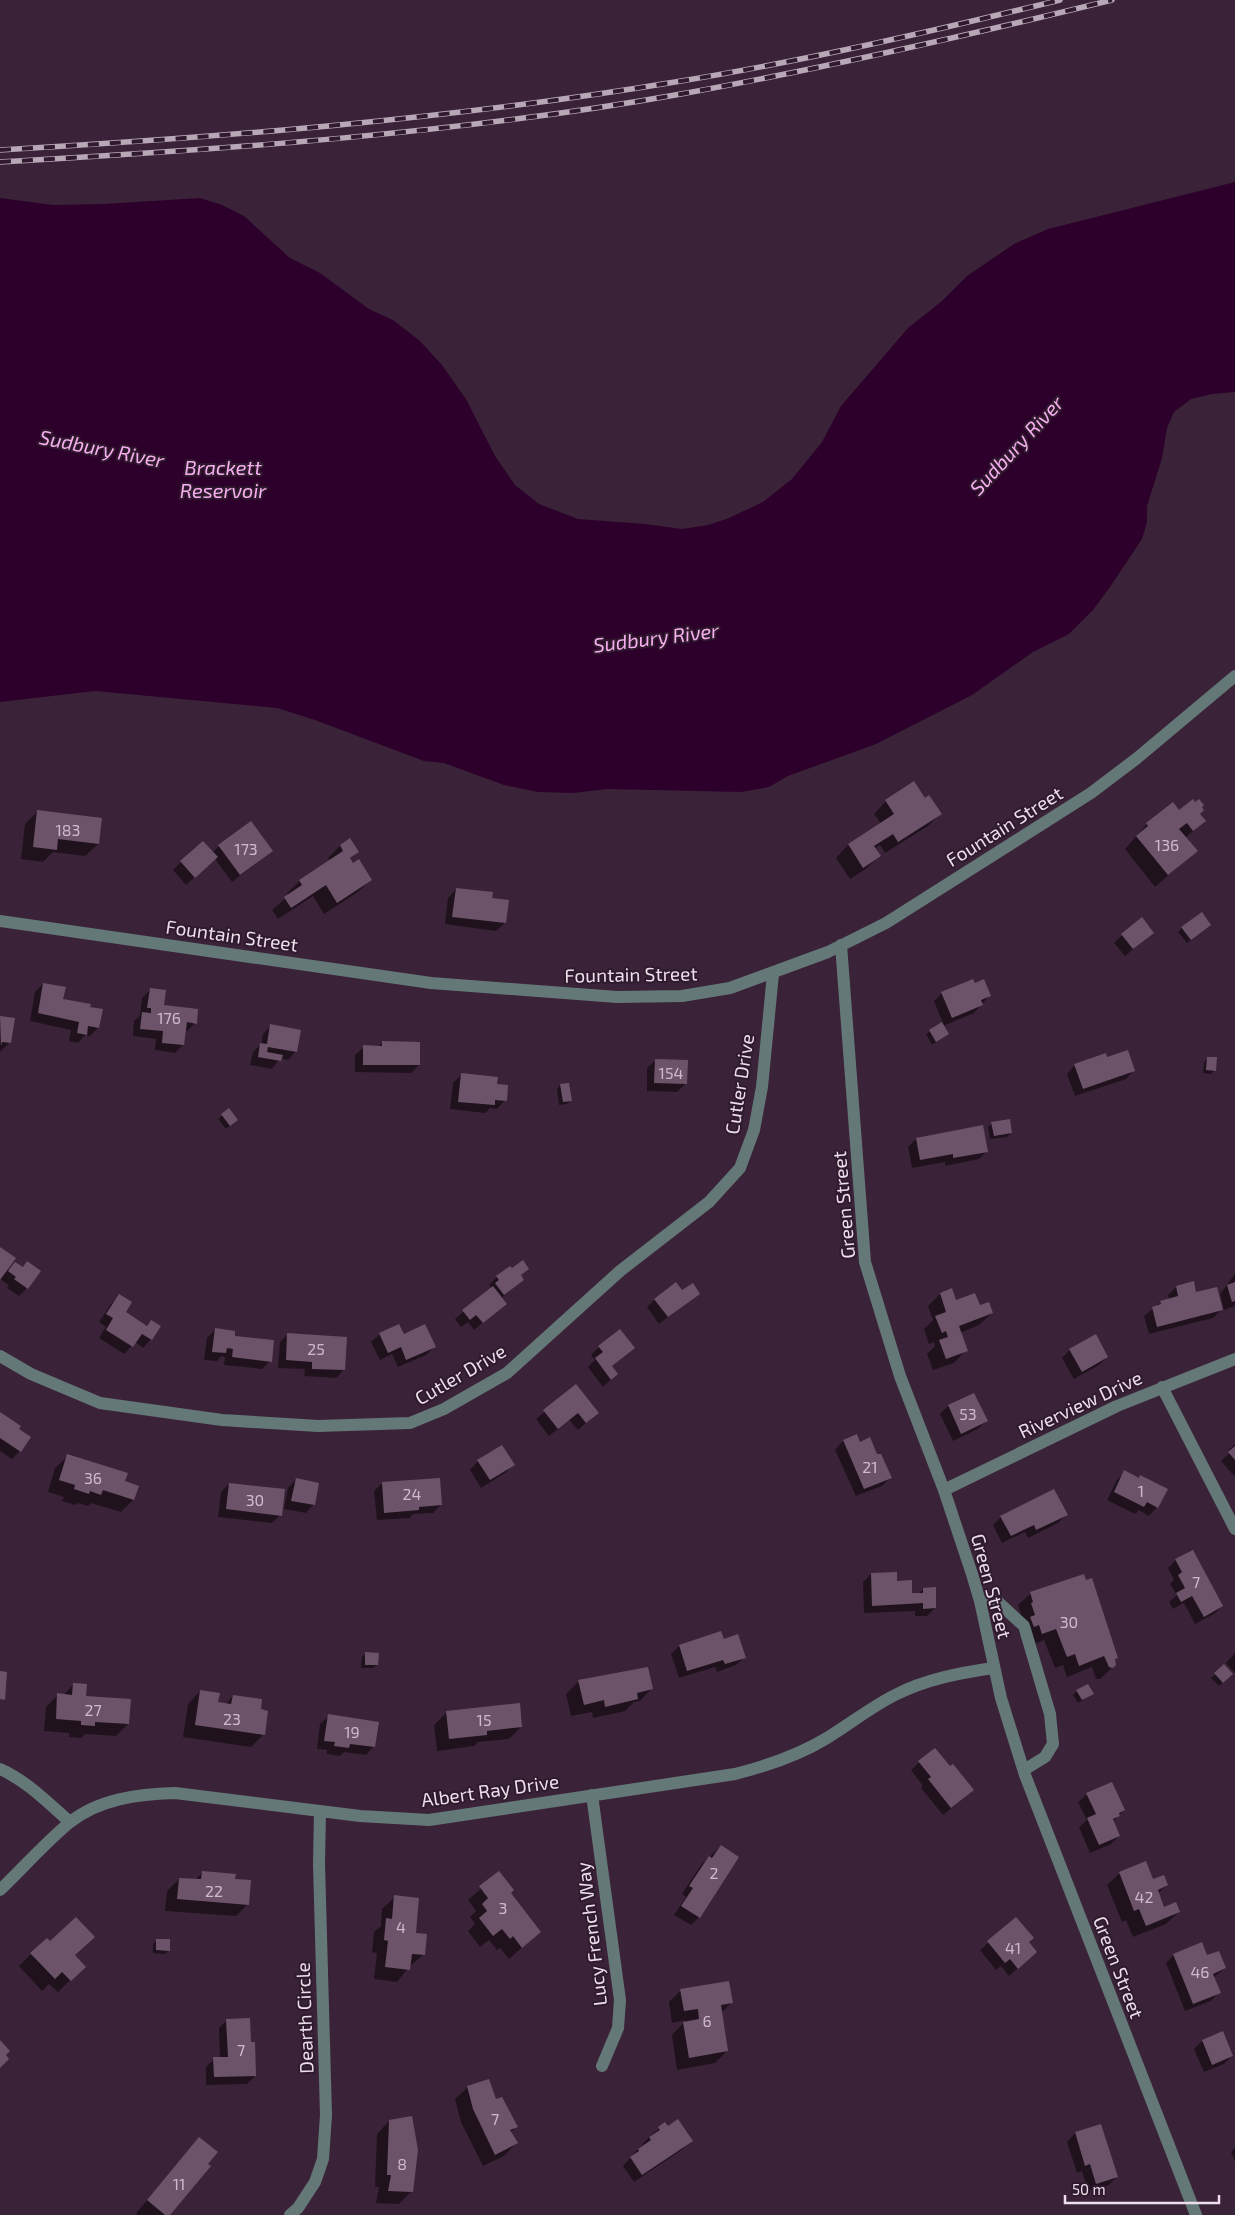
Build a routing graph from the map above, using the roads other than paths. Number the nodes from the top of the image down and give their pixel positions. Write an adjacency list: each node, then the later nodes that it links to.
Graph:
1 (1235, 676): 3 (street, Fountain Street)
2 (0, 921): 4 (street, Fountain Street)
3 (841, 945): 4 (street, Fountain Street); 8 (street, Green Street)
4 (773, 974): 5 (street, Cutler Drive)
5 (0, 1356)
6 (1235, 1359): 7 (street, Riverview Drive)
7 (1162, 1387): 8 (street, Riverview Drive); 9 (street)
8 (944, 1490): 10 (street, Green Street)
9 (1235, 1529)
10 (979, 1598): 11 (street, Green Street); 13 (street)
11 (994, 1668): 13 (street, Green Street); 14 (street, Albert Ray Drive)
12 (0, 1769): 16 (street)
13 (1024, 1770): 20 (street, Green Street)
14 (592, 1795): 15 (street, Albert Ray Drive); 18 (street, Lucy French Way)
15 (320, 1811): 16 (street, Albert Ray Drive); 19 (street, Dearth Circle)
16 (70, 1822): 17 (street, Albert Ray Drive)
17 (0, 1890)
18 (602, 2066)
19 (290, 2215)
20 (1196, 2215)

